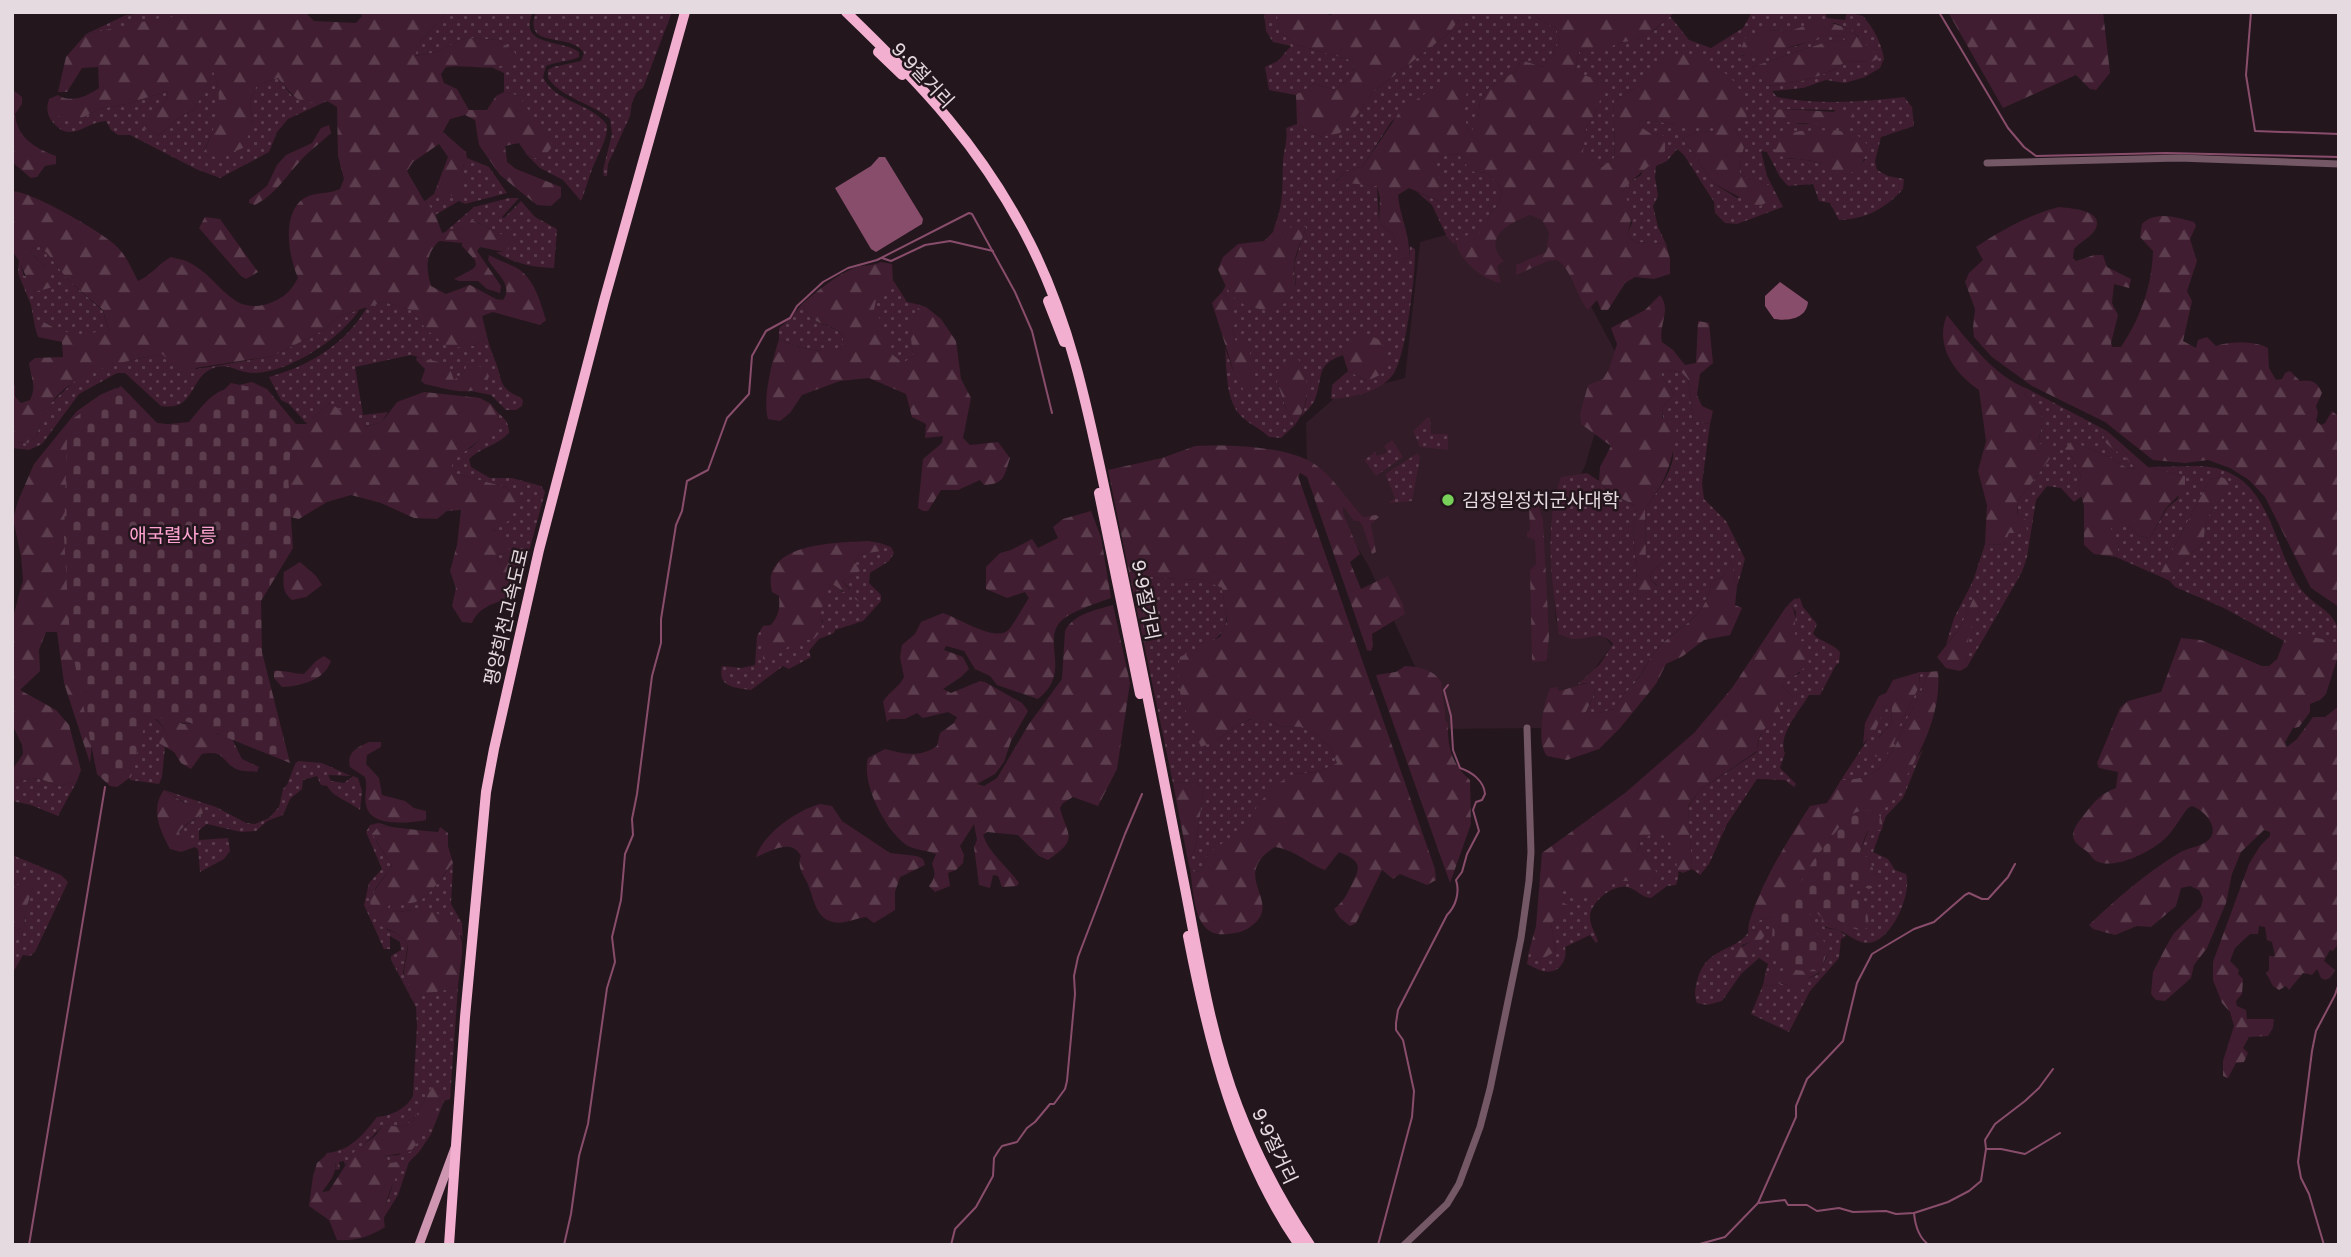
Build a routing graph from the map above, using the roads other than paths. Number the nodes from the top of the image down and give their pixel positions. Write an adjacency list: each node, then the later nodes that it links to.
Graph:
1 (687, 12): 7 (highway, 평양희천고속도로); 9 (highway, 평양희천고속도로)
2 (837, 12): 10 (highway, 9·9절거리)
3 (846, 12): 11 (highway, 9·9절거리)
4 (1987, 163): 5 (street)
5 (2339, 164)
6 (1527, 728): 12 (street)
7 (456, 1147): 8 (main road); 9 (highway, 평양희천고속도로)
8 (419, 1245)
9 (451, 1245)
10 (1299, 1245)
11 (1310, 1245)
12 (1404, 1245)

